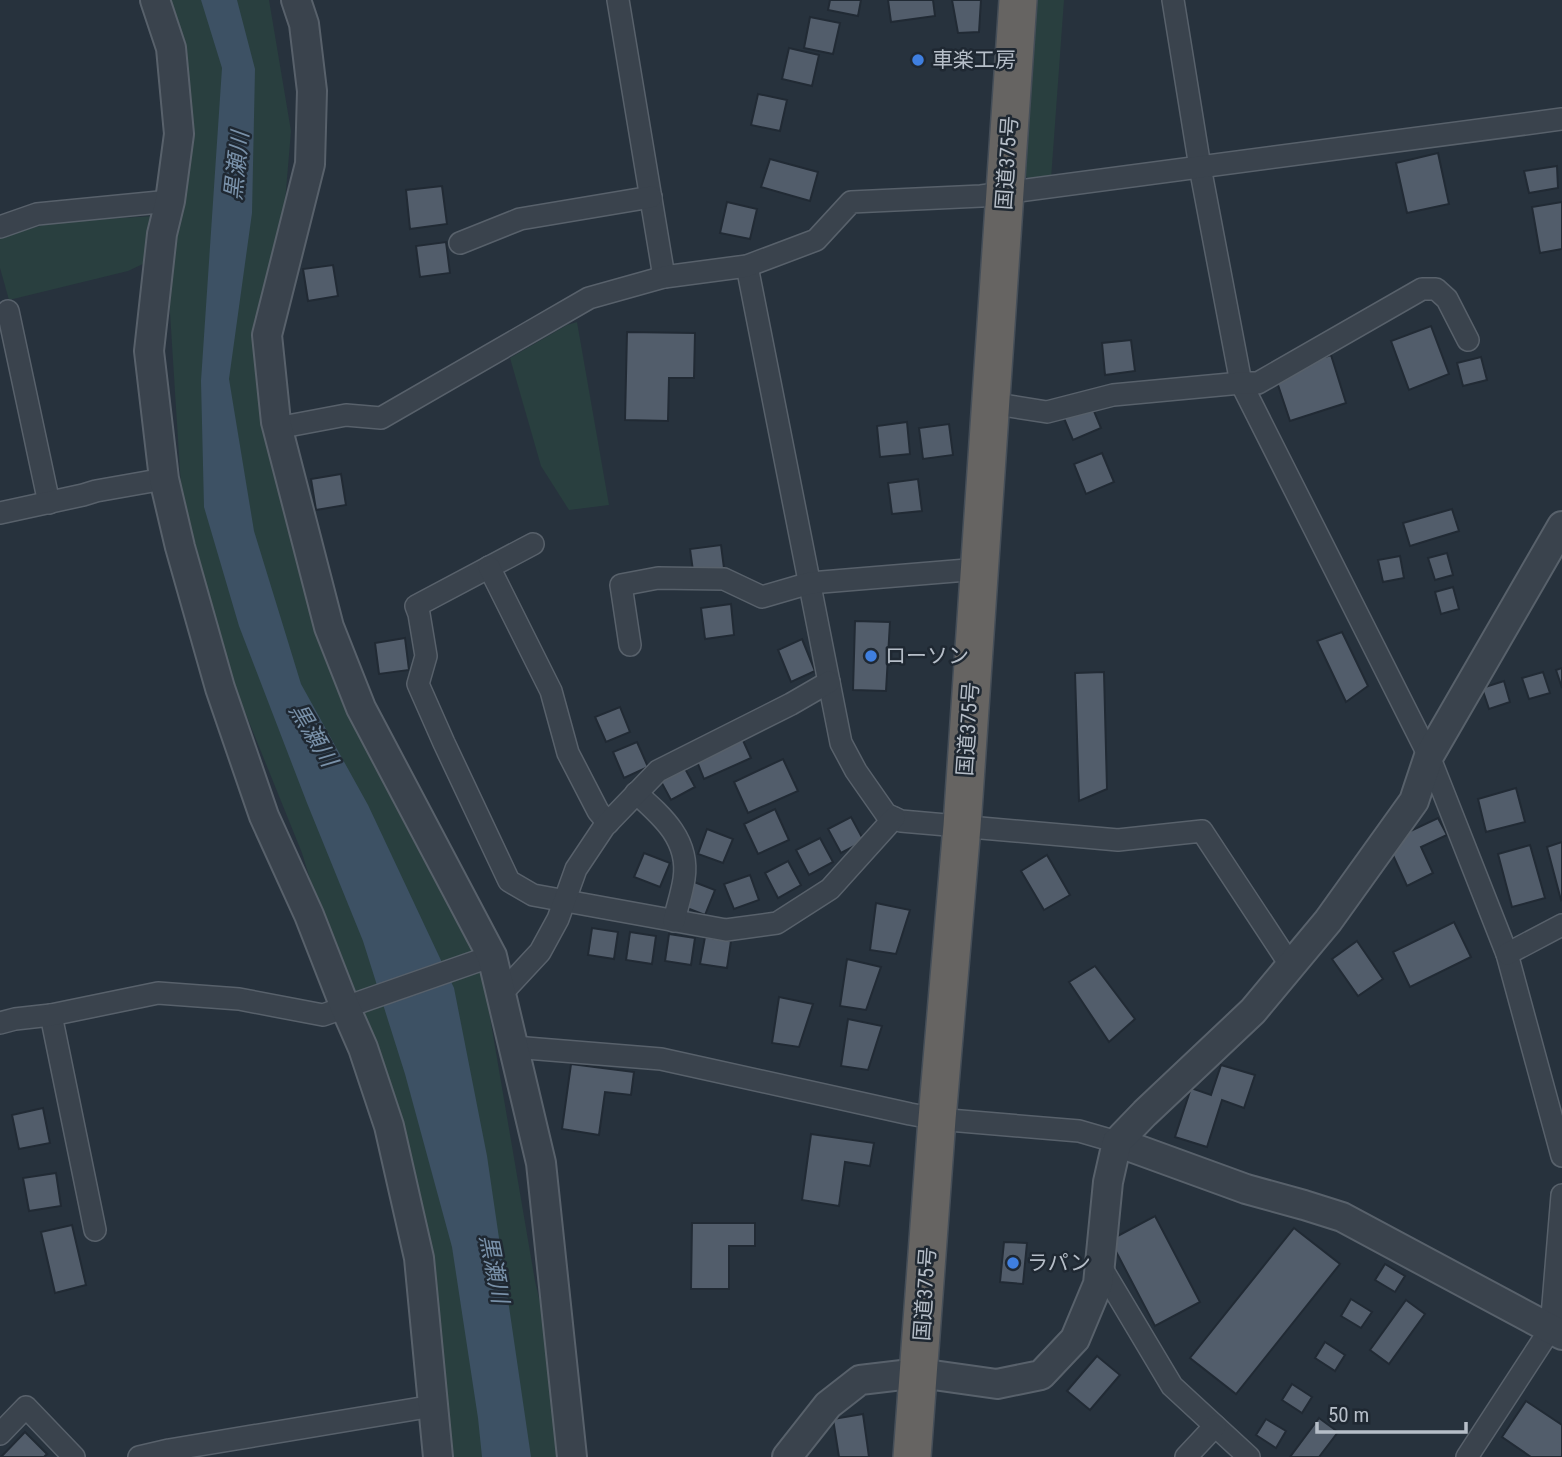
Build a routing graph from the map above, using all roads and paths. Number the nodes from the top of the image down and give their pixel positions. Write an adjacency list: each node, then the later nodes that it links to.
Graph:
1 (155, 0): 10 (street)
2 (296, 0): 19 (street)
3 (618, 0): 9 (street)
4 (1018, 0): 8 (highway, 国道375号)
5 (1173, 0): 7 (street)
6 (1562, 119): 7 (street)
7 (1200, 167): 8 (street); 17 (street)
8 (1005, 193): 13 (street); 18 (highway, 国道375号)
9 (651, 197): 12 (street); 14 (street)
10 (170, 201): 11 (street); 20 (street)
11 (0, 227)
12 (460, 243)
13 (747, 266): 14 (street); 27 (street)
14 (664, 277): 19 (street)
15 (8, 311): 21 (street)
16 (1468, 340): 17 (street)
17 (1241, 383): 18 (street); 30 (street)
18 (990, 404): 26 (highway, 国道375号)
19 (277, 428): 39 (street)
20 (164, 478): 21 (street); 42 (street)
21 (49, 503): 22 (street)
22 (0, 513)
23 (1562, 526): 30 (street)
24 (533, 544): 25 (street)
25 (489, 567): 33 (street); 35 (street)
26 (979, 569): 27 (street); 34 (highway, 国道375号)
27 (810, 583): 28 (street); 29 (street)
28 (630, 645)
29 (829, 682): 31 (street); 32 (street)
30 (1429, 756): 38 (street); 40 (street)
31 (636, 793): 33 (street); 36 (street)
32 (894, 818): 34 (street); 36 (street)
33 (608, 823): 35 (street)
34 (962, 826): 40 (street); 46 (highway, 国道375号)
35 (565, 901): 36 (street); 41 (street)
36 (674, 921)
37 (1562, 925): 38 (street)
38 (1507, 954): 48 (street)
39 (485, 959): 41 (street); 42 (street)
40 (1291, 966): 47 (street)
41 (501, 993): 45 (street)
42 (350, 1005): 43 (street); 54 (street)
43 (51, 1014): 44 (street); 50 (street)
44 (0, 1023)
45 (514, 1047): 46 (street); 60 (street)
46 (937, 1119): 47 (street); 53 (highway, 国道375号)
47 (1117, 1142): 51 (street); 52 (street)
48 (1562, 1156)
49 (1562, 1195): 52 (street)
50 (94, 1230)
51 (1101, 1267): 53 (street); 55 (street)
52 (1556, 1331): 65 (street)
53 (919, 1373): 61 (street); 62 (highway, 国道375号)
54 (433, 1406): 58 (street); 59 (street)
55 (1215, 1426): 63 (street); 64 (street)
56 (0, 1434): 57 (street)
57 (74, 1457)
58 (139, 1457)
59 (438, 1457)
60 (572, 1457)
61 (787, 1457)
62 (912, 1457)
63 (1186, 1457)
64 (1249, 1457)
65 (1467, 1457)

